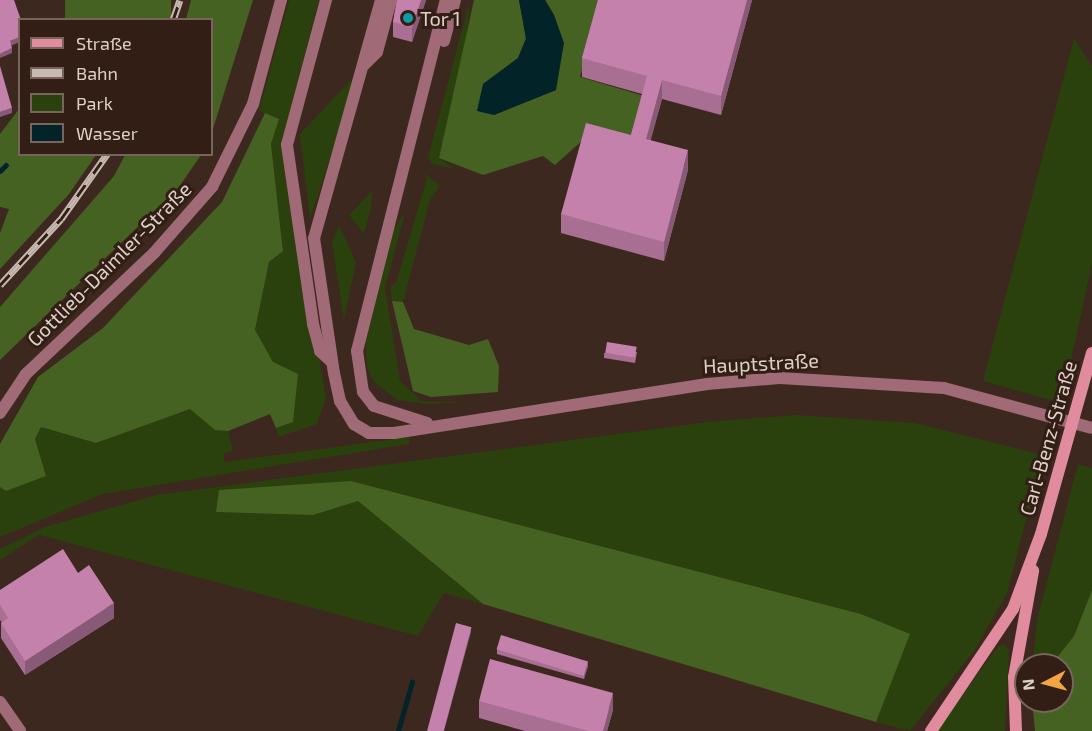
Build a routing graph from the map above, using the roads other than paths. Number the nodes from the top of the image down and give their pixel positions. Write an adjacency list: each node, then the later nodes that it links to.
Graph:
1 (281, 0): 13 (street, Gottlieb-Daimler-Straße)
2 (326, 0): 9 (street)
3 (381, 0): 7 (street)
4 (391, 0): 7 (street)
5 (446, 0): 8 (street)
6 (455, 0): 8 (street)
7 (363, 65): 10 (street)
8 (427, 84): 14 (street)
9 (298, 220): 10 (street); 12 (street)
10 (314, 238): 12 (street, Hauptstraße)
11 (1092, 353): 16 (street, Carl-Benz-Straße)
12 (332, 362): 14 (street, Hauptstraße)
13 (0, 413)
14 (428, 423): 15 (street, Hauptstraße)
15 (1092, 428)
16 (1041, 534): 19 (street, Carl-Benz-Straße); 20 (street, Carl-Benz-Straße)
17 (0, 702): 18 (street)
18 (20, 731)
19 (931, 731)
20 (1016, 731)

